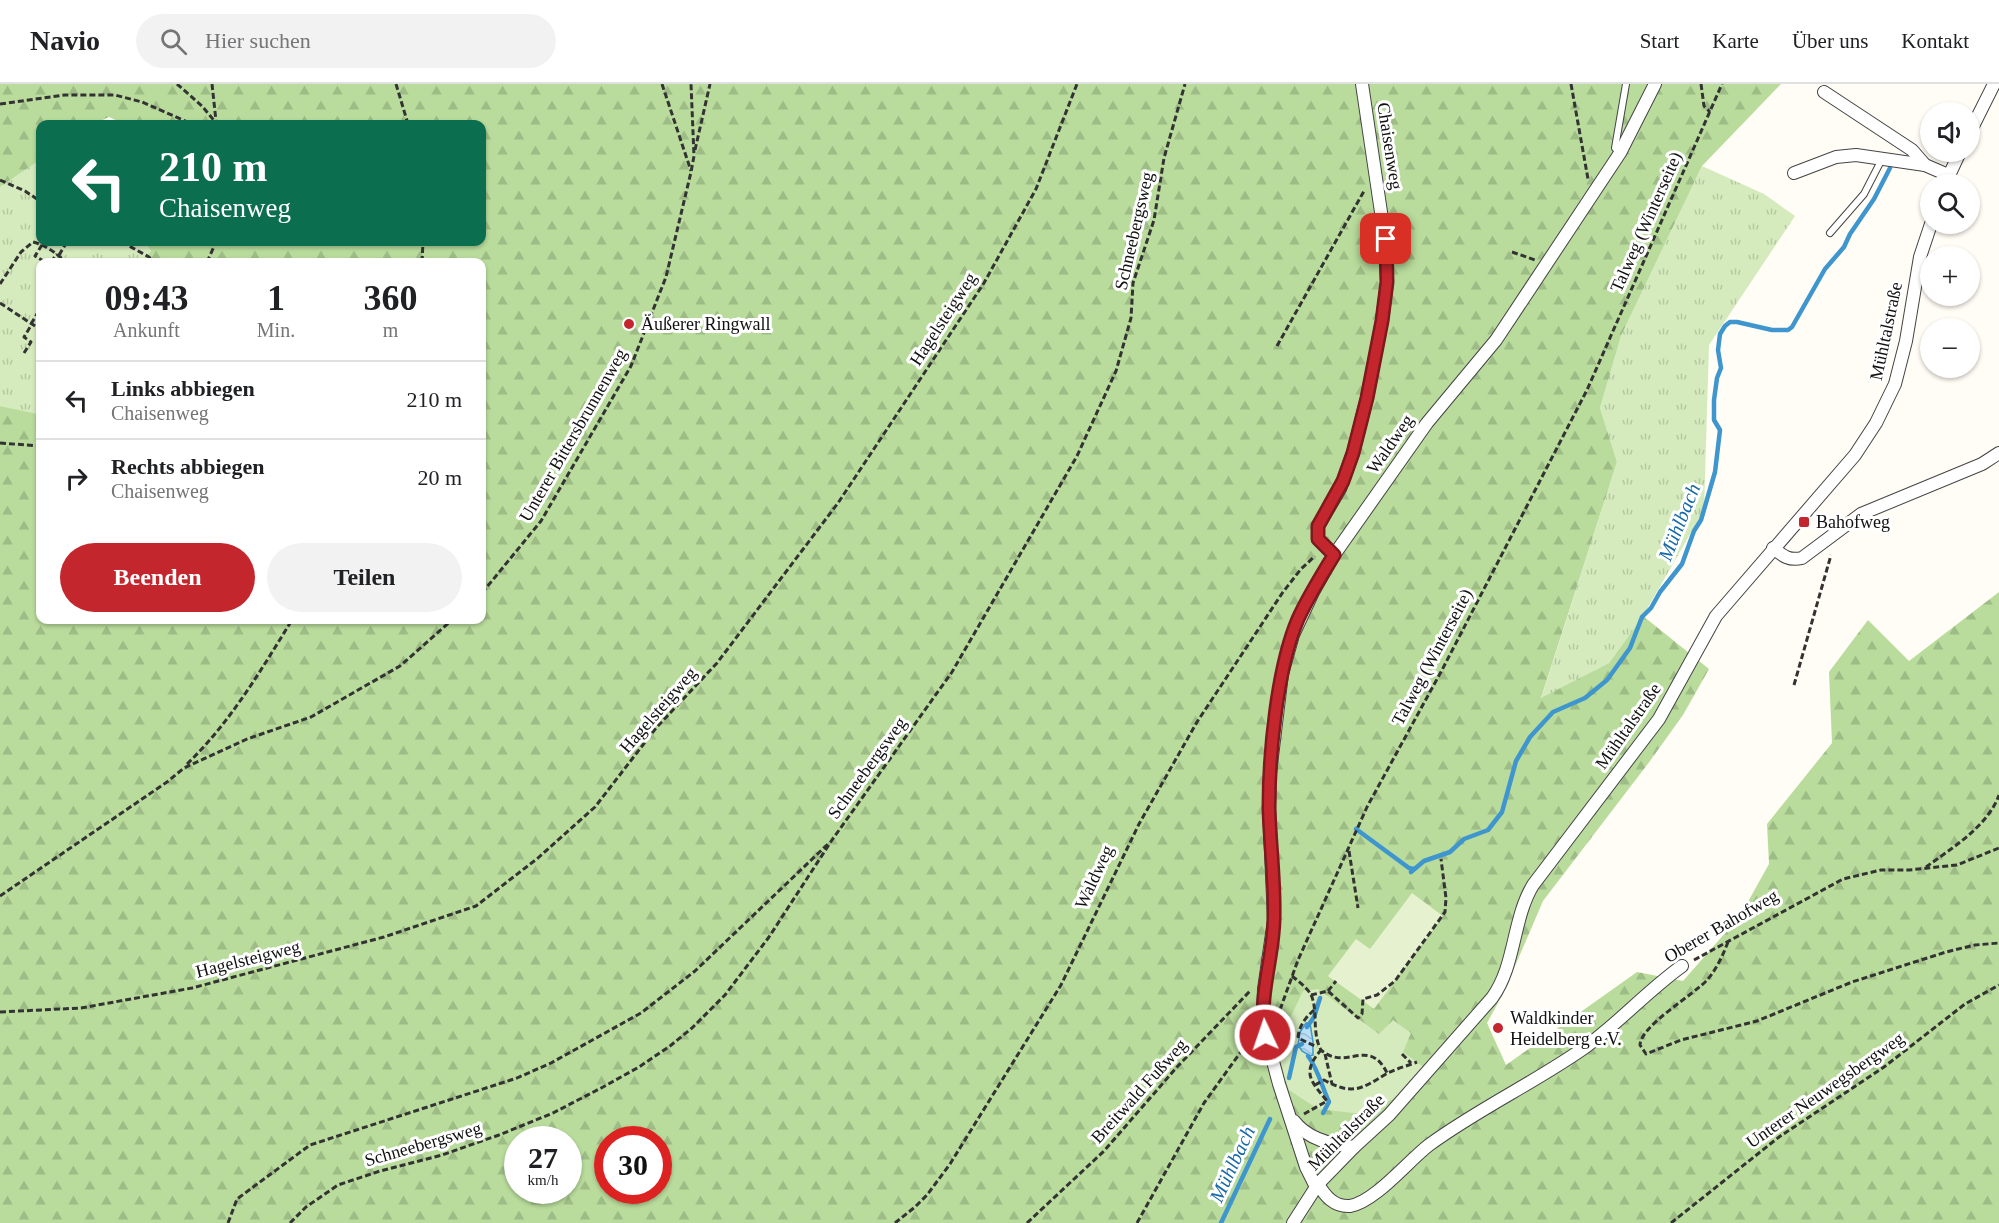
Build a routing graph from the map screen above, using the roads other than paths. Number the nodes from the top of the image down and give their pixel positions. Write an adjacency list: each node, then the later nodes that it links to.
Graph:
1 (1362, 84): 16 (street, Chaisenweg)
2 (1626, 84): 7 (lane)
3 (1655, 84): 7 (street, Waldweg)
4 (1994, 84): 6 (street)
5 (1824, 92): 9 (street)
6 (1980, 112)
7 (1620, 153): 16 (street, Waldweg)
8 (1882, 158): 9 (street); 10 (street); 12 (lane)
9 (1925, 165): 11 (street)
10 (1794, 173)
11 (1938, 174)
12 (1830, 233)
13 (1928, 234): 15 (street, Mühltalstraße)
14 (1999, 453): 15 (street)
15 (1773, 548): 19 (street, Mühltalstraße)
16 (1331, 553): 18 (street, Waldweg)
17 (1682, 966): 20 (street, Oberer Bahofweg)
18 (1290, 1114): 19 (street, Waldweg); 20 (street, Waldweg)
19 (1354, 1147): 20 (street, Mühltalstraße)
20 (1317, 1186): 21 (street)
21 (1293, 1223)

